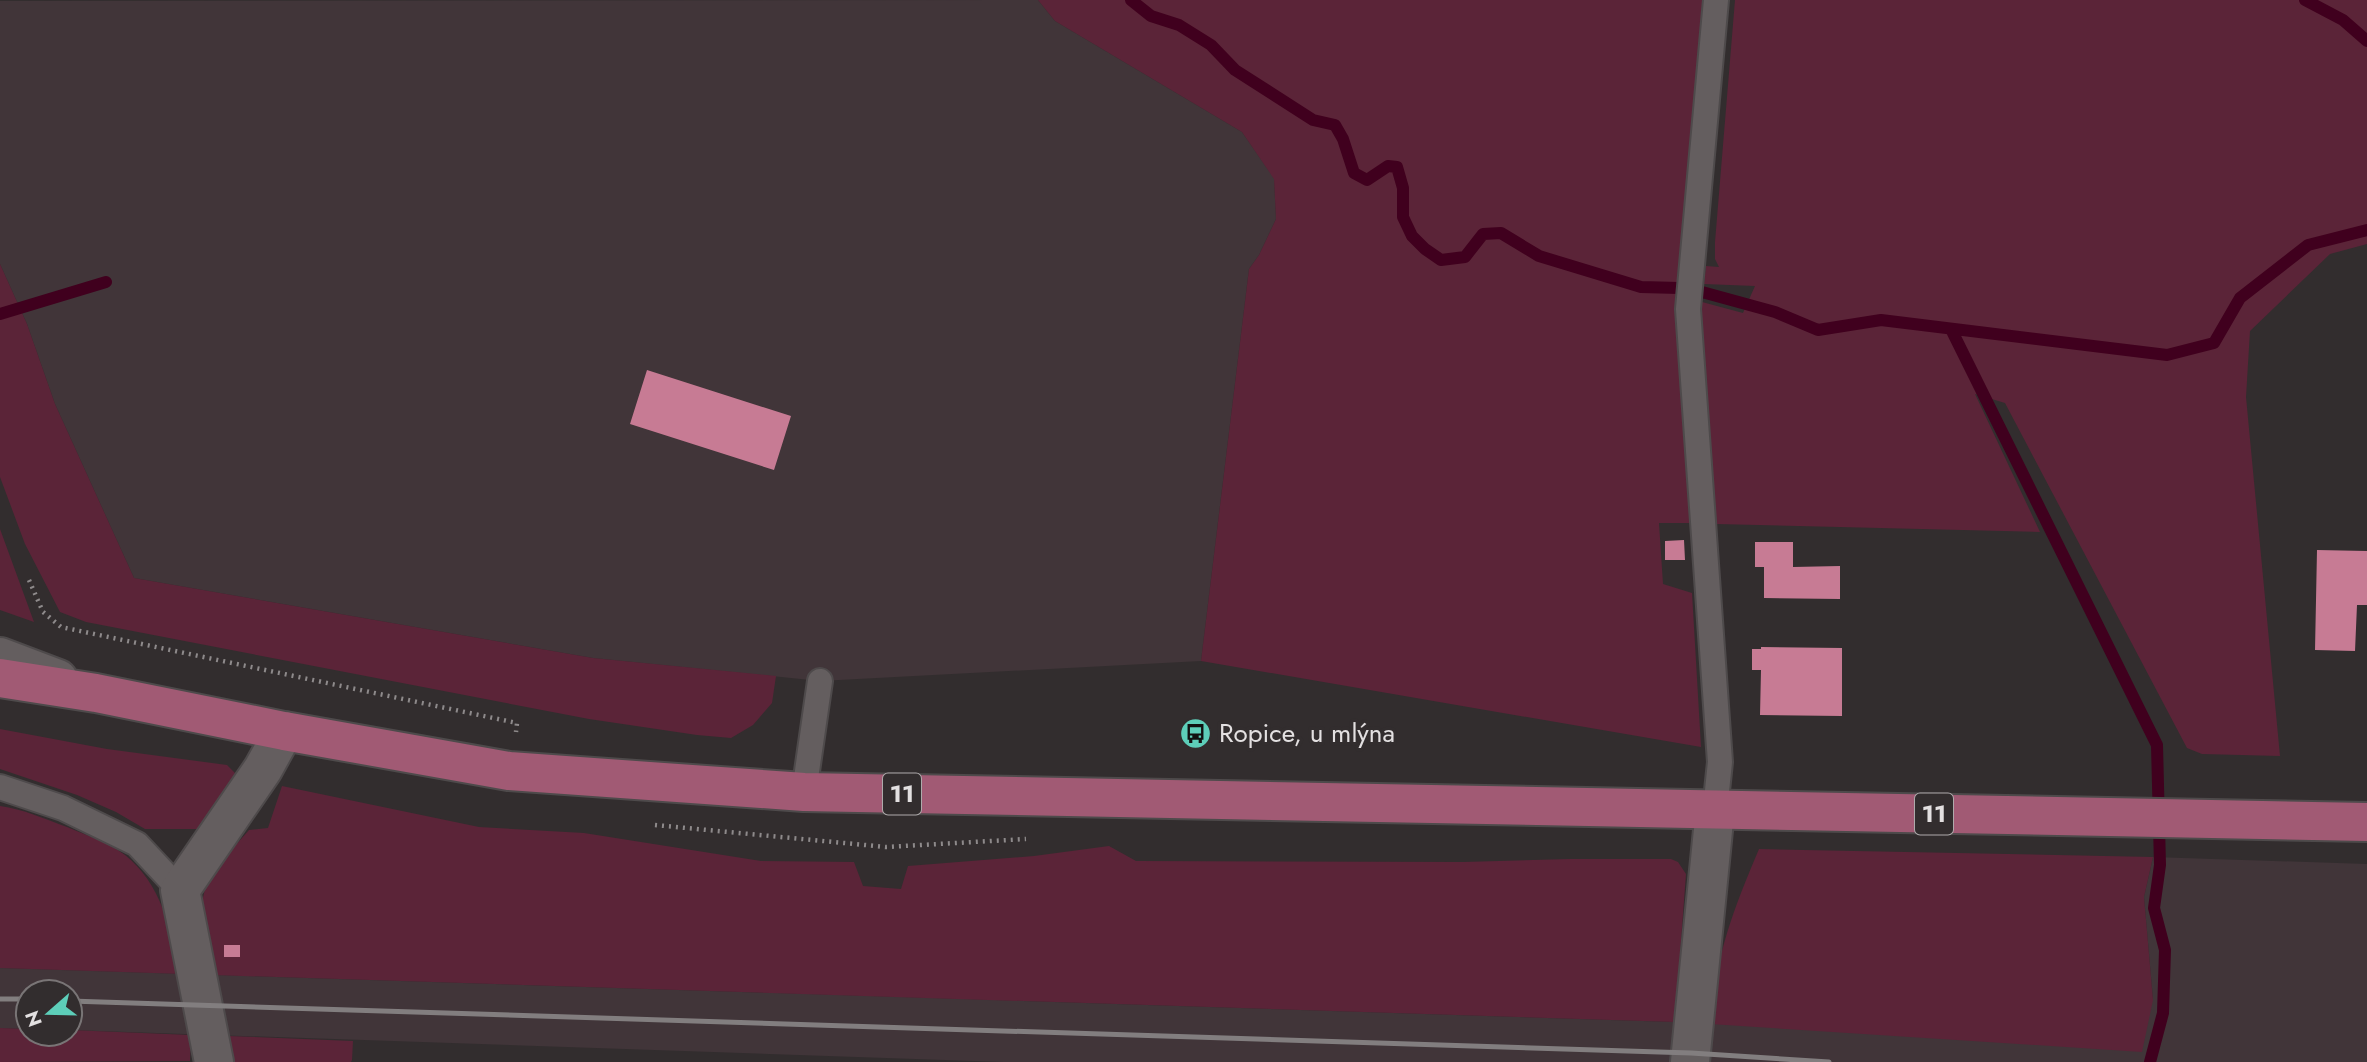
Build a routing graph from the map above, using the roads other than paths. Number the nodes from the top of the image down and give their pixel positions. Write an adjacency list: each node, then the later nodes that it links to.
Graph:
1 (1716, 0): 9 (lane)
2 (0, 657): 5 (street)
3 (0, 678): 5 (main road, 11)
4 (820, 681): 8 (lane)
5 (96, 693): 6 (main road, 11)
6 (284, 731): 8 (main road, 11); 11 (street)
7 (0, 787): 11 (lane)
8 (804, 792): 9 (main road, 11)
9 (1715, 810): 10 (main road, 11); 13 (street)
10 (2367, 822)
11 (180, 890): 12 (street)
12 (214, 1062)
13 (1690, 1062)

